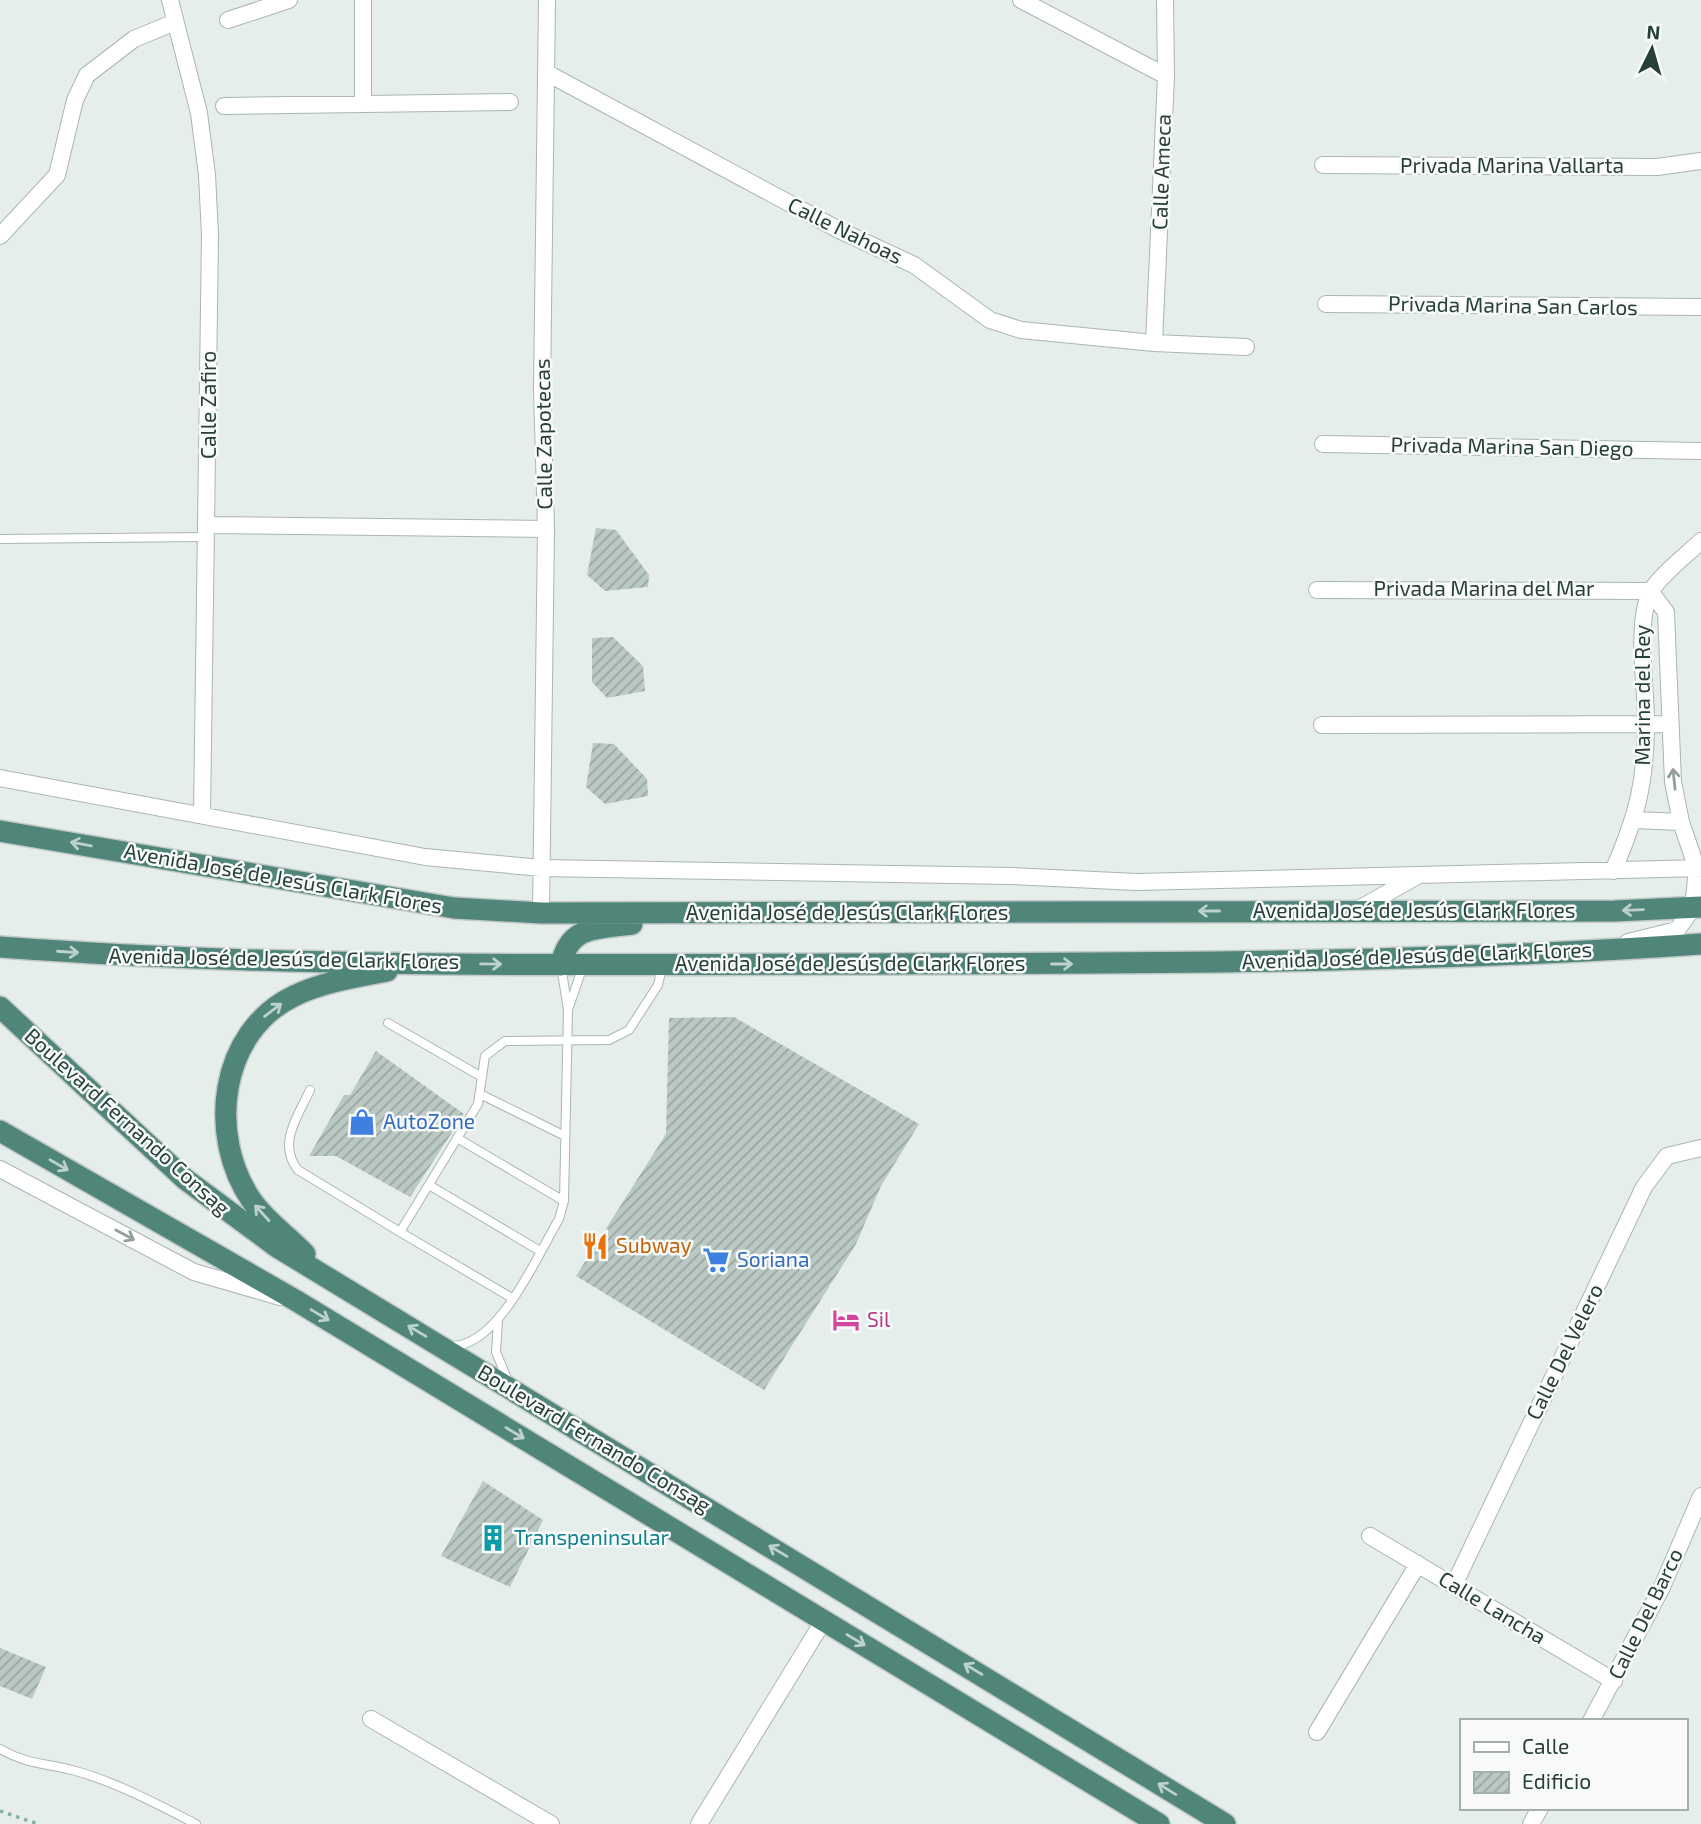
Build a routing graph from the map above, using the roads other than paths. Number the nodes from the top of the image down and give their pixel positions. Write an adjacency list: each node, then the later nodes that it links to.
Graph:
1 (170, 0): 8 (street, Calle Zafiro)
2 (289, 0): 7 (street)
3 (363, 0): 12 (street)
4 (547, 0): 9 (street, Calle Zapotecas)
5 (1021, 0): 10 (street)
6 (1165, 0): 10 (street, Calle Ameca)
7 (228, 20)
8 (175, 22): 16 (street); 24 (street, Calle Zafiro)
9 (547, 73): 19 (street, Calle Nahoas); 23 (street, Calle Zapotecas)
10 (1166, 76): 19 (street, Calle Ameca)
11 (510, 103): 12 (street)
12 (363, 104): 13 (street)
13 (224, 106)
14 (1701, 162): 15 (street, Privada Marina Vallarta)
15 (1323, 165)
16 (0, 236)
17 (1326, 304): 18 (street, Privada Marina San Carlos)
18 (1701, 307)
19 (1154, 343): 20 (street, Calle Nahoas)
20 (1247, 347)
21 (1323, 444): 22 (street, Privada Marina San Diego)
22 (1701, 451)
23 (546, 529): 24 (street); 37 (street, Calle Zapotecas)
24 (208, 531): 25 (lane); 33 (street, Calle Zafiro)
25 (0, 539)
26 (1701, 541): 28 (street)
27 (1317, 590): 28 (street, Privada Marina del Mar)
28 (1650, 591): 29 (street, Marina del Rey); 30 (street, Marina del Rey)
29 (1646, 724): 30 (street); 31 (street); 34 (street, Marina del Rey)
30 (1670, 724): 35 (street, Marina del Rey, one-way to 30)
31 (1322, 725)
32 (0, 778): 33 (street)
33 (202, 815): 37 (street)
34 (1635, 820): 35 (street); 39 (street, Marina del Rey)
35 (1681, 822): 38 (street, Marina del Rey)
36 (0, 831): 43 (highway, Avenida José de Jesús Clark Flores, one-way to 36)
37 (541, 868): 40 (street); 43 (street, Calle Zapotecas)
38 (1699, 869): 39 (street); 41 (street)
39 (1613, 871): 40 (street)
40 (1421, 873): 42 (street)
41 (1697, 908): 42 (highway, Avenida José de Jesús Clark Flores, one-way to 42); 47 (street)
42 (1355, 911): 44 (highway, Avenida José de Jesús Clark Flores, one-way to 44)
43 (541, 913): 44 (highway, Avenida José de Jesús Clark Flores)
44 (678, 914): 49 (highway)
45 (1701, 944): 47 (highway, Avenida José de Jesús de Clark Flores)
46 (0, 947): 48 (highway, Avenida José de Jesús de Clark Flores, one-way to 48)
47 (1584, 952): 51 (highway, Avenida José de Jesús de Clark Flores, one-way to 47)
48 (429, 963): 49 (highway, Avenida José de Jesús de Clark Flores, one-way to 49); 68 (highway, one-way to 48)
49 (561, 965): 50 (highway, Avenida José de Jesús de Clark Flores); 53 (lane)
50 (584, 965): 51 (highway, Avenida José de Jesús de Clark Flores); 53 (lane)
51 (663, 965): 55 (lane)
52 (0, 1007): 68 (highway, Boulevard Fernando Consag)
53 (568, 1010): 55 (lane)
54 (388, 1024): 56 (lane)
55 (568, 1041): 56 (lane); 60 (lane)
56 (482, 1077): 58 (lane)
57 (310, 1090): 66 (lane)
58 (480, 1094): 60 (lane); 61 (lane)
59 (0, 1131): 70 (highway, Boulevard Fernando Consag, one-way to 70)
60 (565, 1136): 65 (lane)
61 (457, 1138): 64 (lane); 65 (lane)
62 (1701, 1148): 79 (street, Calle Del Velero)
63 (0, 1169): 70 (street, one-way to 70)
64 (429, 1185): 66 (lane); 67 (lane)
65 (564, 1201): 67 (lane)
66 (400, 1232): 69 (lane)
67 (540, 1251): 69 (lane)
68 (328, 1278): 72 (highway, Boulevard Fernando Consag, one-way to 68)
69 (512, 1297): 71 (lane)
70 (295, 1300): 75 (highway, Boulevard Fernando Consag, one-way to 75)
71 (498, 1321): 72 (lane); 73 (lane)
72 (442, 1346): 73 (highway, Boulevard Fernando Consag)
73 (520, 1394): 74 (highway, Boulevard Fernando Consag)
74 (628, 1461): 75 (highway); 91 (highway, Boulevard Fernando Consag, one-way to 74)
75 (609, 1489): 80 (highway, Boulevard Fernando Consag)
76 (1700, 1503): 81 (street, Calle Del Barco)
77 (1370, 1536): 78 (street, Calle Lancha)
78 (1418, 1564): 79 (street, Calle Lancha); 84 (street)
79 (1454, 1585): 81 (street, Calle Lancha)
80 (824, 1620): 86 (highway, Boulevard Fernando Consag, one-way to 86); 89 (street)
81 (1614, 1681): 83 (street, Calle Del Barco)
82 (371, 1718): 88 (street)
83 (1592, 1719)
84 (1317, 1732)
85 (0, 1749): 87 (lane)
86 (1141, 1818): 90 (highway, Boulevard Fernando Consag)
87 (196, 1824)
88 (551, 1824)
89 (699, 1824)
90 (1159, 1824)
91 (1225, 1824)

